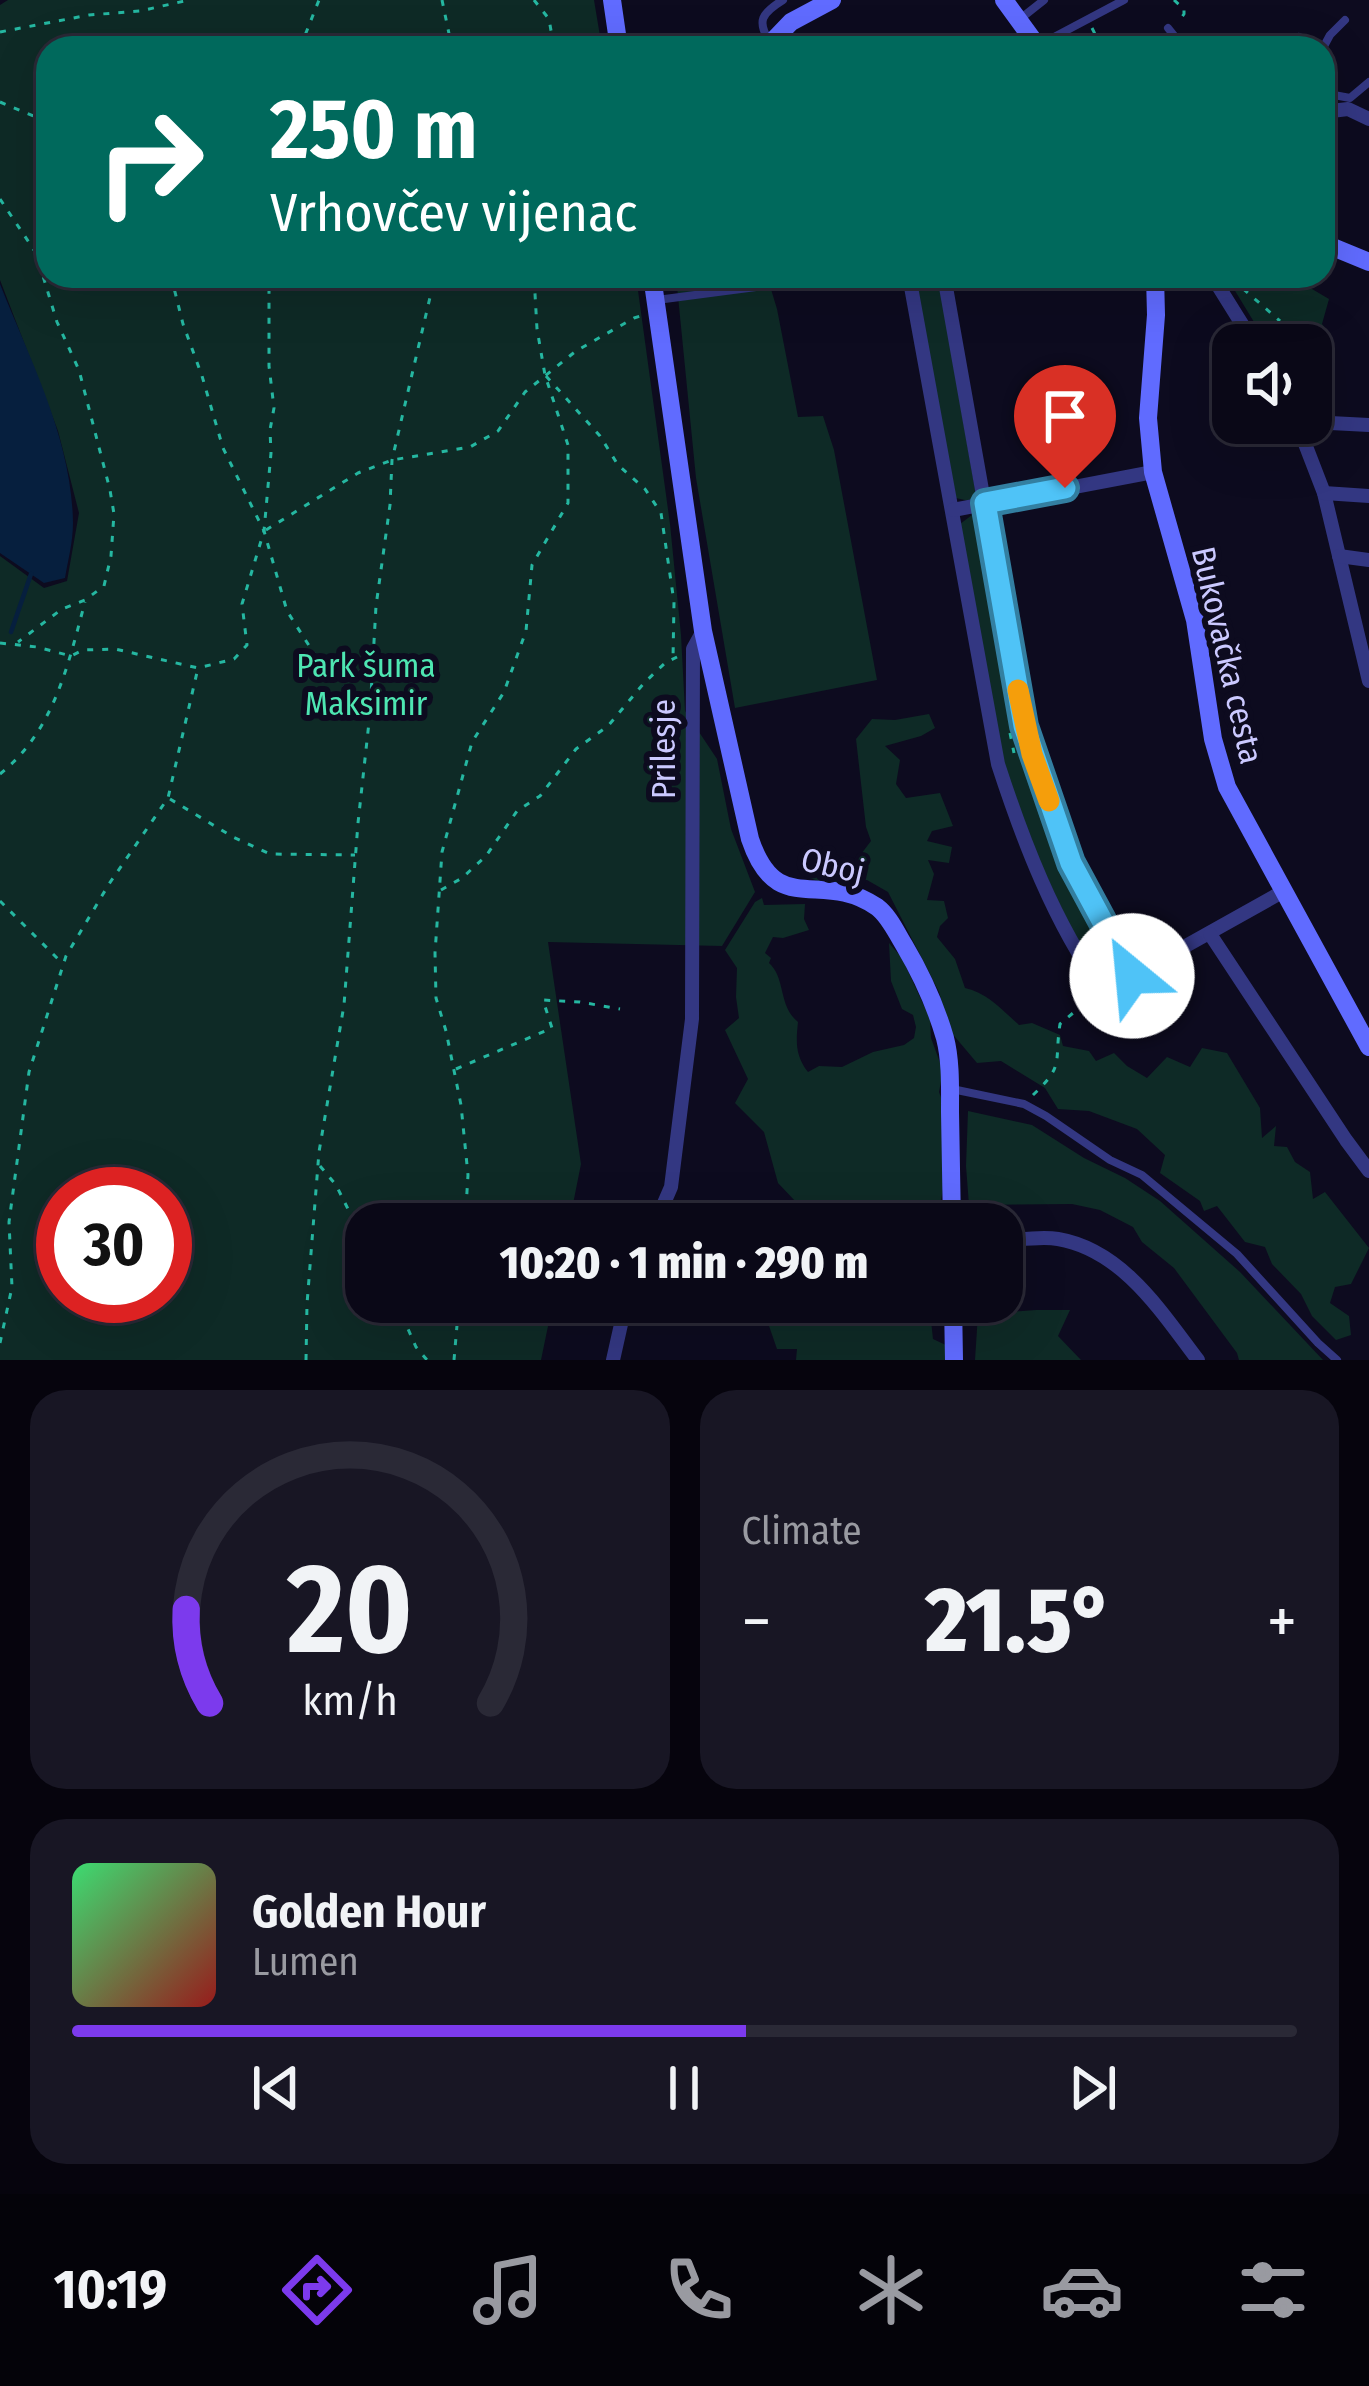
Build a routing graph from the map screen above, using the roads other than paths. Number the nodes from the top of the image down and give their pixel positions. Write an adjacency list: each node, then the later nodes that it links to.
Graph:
1 (612, 0): 10 (street)
2 (783, 0): 11 (lane)
3 (832, 0): 12 (street)
4 (1004, 0): 7 (street)
5 (1044, 0): 7 (lane)
6 (1124, 0): 14 (lane)
7 (1018, 20): 13 (street)
8 (1345, 20): 16 (lane)
9 (1169, 30): 15 (lane)
10 (617, 36)
11 (765, 36)
12 (778, 36)
13 (1029, 36)
14 (1057, 36)
15 (1174, 36)
16 (1329, 36)
17 (1369, 82): 18 (lane)
18 (1335, 95)
19 (1335, 109): 20 (street)
20 (1369, 119)
21 (1335, 248): 22 (street)
22 (1369, 262)
23 (652, 288): 30 (street, Prilesje)
24 (751, 288): 30 (lane)
25 (911, 288): 40 (street)
26 (946, 288): 39 (street)
27 (1155, 288): 31 (street, Bukovačka cesta)
28 (1162, 288): 31 (street, Bukovačka cesta)
29 (1219, 288): 32 (street)
30 (652, 307): 43 (street, Prilesje)
31 (1156, 316): 36 (street, Bukovačka cesta)
32 (1242, 324)
33 (1332, 423): 34 (street)
34 (1369, 425)
35 (1305, 444): 37 (street)
36 (1153, 472): 39 (street); 45 (street, Bukovačka cesta)
37 (1324, 494): 38 (street); 41 (street)
38 (1369, 496)
39 (985, 503): 40 (street); 47 (street)
40 (952, 510): 47 (street)
41 (1339, 556): 42 (street); 44 (street)
42 (1369, 560)
43 (703, 632): 49 (street, Oboj); 51 (street, Prilesje)
44 (1369, 681)
45 (1284, 891): 46 (street); 48 (street, Bukovačka cesta)
46 (1210, 934): 47 (street); 50 (street)
47 (1132, 976)
48 (1369, 1047)
49 (950, 1089): 52 (street, Oboj); 59 (lane)
50 (1369, 1171)
51 (665, 1203)
52 (952, 1203)
53 (1023, 1240): 58 (street)
54 (621, 1323): 56 (street)
55 (953, 1323): 57 (street)
56 (613, 1360)
57 (954, 1360)
58 (1198, 1360)
59 (1337, 1360)

